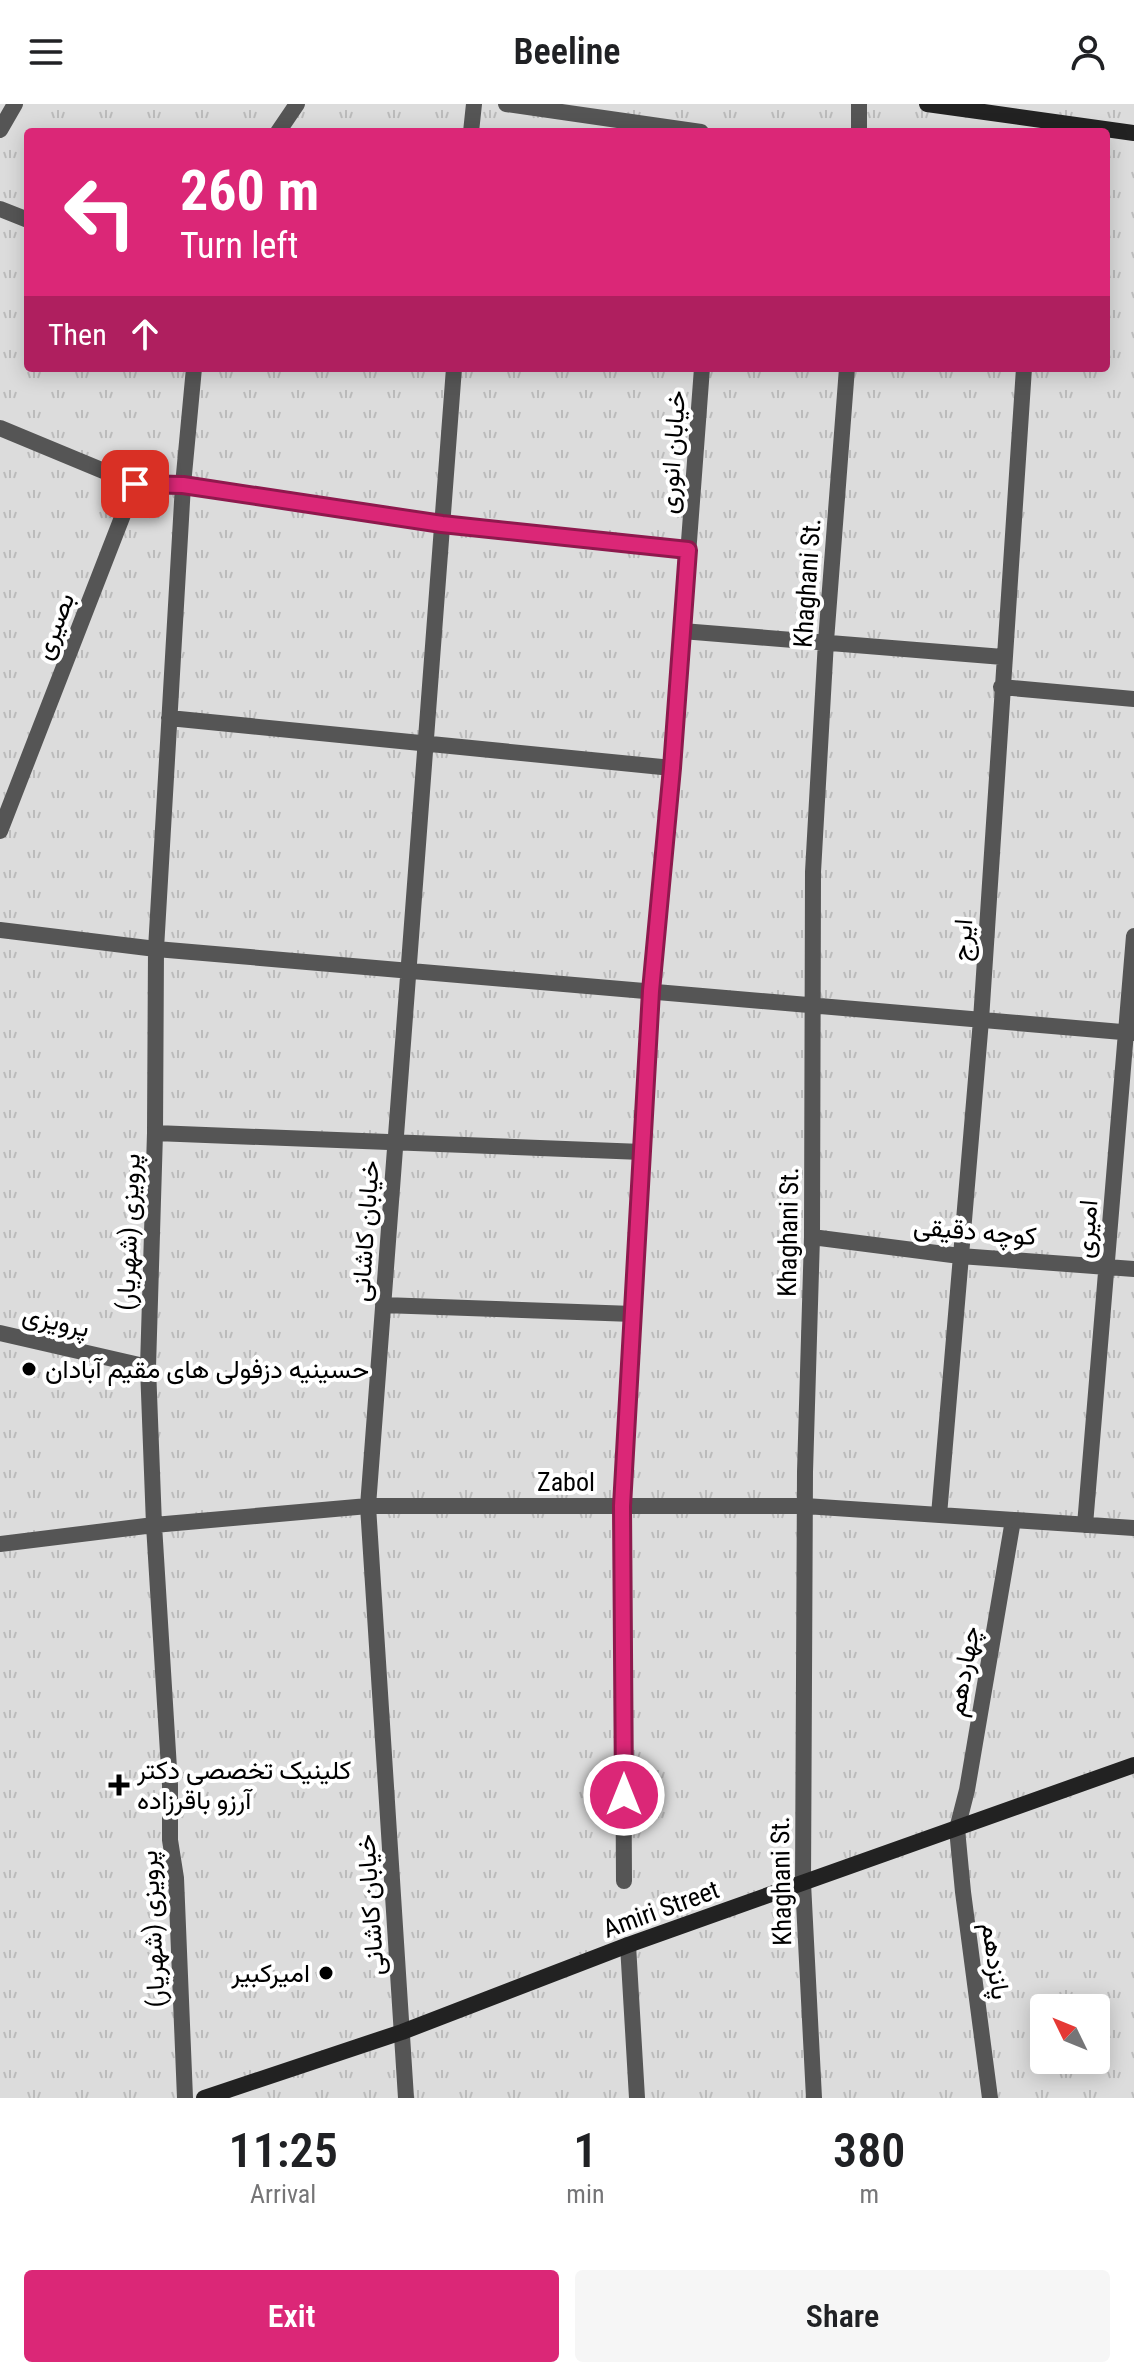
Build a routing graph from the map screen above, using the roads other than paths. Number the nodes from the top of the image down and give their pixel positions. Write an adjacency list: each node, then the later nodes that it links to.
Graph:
1 (15, 104): 12 (street)
2 (297, 104): 7 (street)
3 (474, 104): 8 (street)
4 (506, 104): 9 (street)
5 (859, 104): 10 (street)
6 (927, 104): 11 (street)
7 (281, 128)
8 (471, 128)
9 (673, 128)
10 (859, 128)
11 (1098, 128)
12 (0, 130)
13 (1110, 130): 14 (street)
14 (1134, 133)
15 (0, 209): 16 (street)
16 (24, 218)
17 (194, 372): 24 (street, پرویزی (شهریار))
18 (454, 372): 25 (street, خیابان کاشانی)
19 (702, 372): 26 (street, خیابان انوری)
20 (847, 372): 28 (street, Khaghani St.)
21 (1024, 372): 29 (street, ایرج)
22 (0, 428): 23 (street)
23 (135, 484): 24 (street); 35 (street, بصیری)
24 (183, 485): 25 (street); 32 (street, پرویزی (شهریار))
25 (442, 524): 26 (street); 33 (street, خیابان کاشانی)
26 (688, 550): 27 (street, خیابان انوری)
27 (682, 631): 28 (street); 34 (street, خیابان انوری)
28 (826, 641): 29 (street); 41 (street, Khaghani St.)
29 (1003, 657): 30 (street, ایرج)
30 (1001, 687): 31 (street); 42 (street, ایرج)
31 (1134, 699)
32 (169, 718): 33 (street); 38 (street, پرویزی (شهریار))
33 (426, 744): 34 (street); 39 (street, خیابان کاشانی)
34 (672, 768): 40 (street, خیابان انوری)
35 (0, 831)
36 (0, 930): 38 (street)
37 (1134, 936): 43 (street, امیری)
38 (156, 949): 39 (street); 44 (street, پرویزی (شهریار))
39 (409, 970): 40 (street); 45 (street, خیابان کاشانی)
40 (651, 991): 41 (street); 46 (street, خیابان انوری)
41 (814, 1005): 42 (street); 47 (street, Khaghani St.)
42 (981, 1020): 43 (street); 48 (street, ایرج)
43 (1130, 1033): 49 (street, امیری)
44 (155, 1133): 45 (street); 54 (street, پرویزی (شهریار))
45 (396, 1142): 46 (street); 51 (street, خیابان کاشانی)
46 (642, 1152): 52 (street, خیابان انوری)
47 (812, 1237): 48 (street, کوچه دقیقی); 57 (street, Khaghani St.)
48 (960, 1256): 49 (street, کوچه دقیقی); 58 (street, ایرج)
49 (1107, 1266): 50 (street, کوچه دقیقی); 61 (street, امیری)
50 (1134, 1269)
51 (383, 1305): 52 (street); 55 (street, خیابان کاشانی)
52 (633, 1314): 56 (street, خیابان انوری)
53 (0, 1333): 54 (street, پرویزی)
54 (148, 1367): 60 (street, پرویزی (شهریار))
55 (368, 1506): 56 (street, Zabol); 60 (street, Zabol); 69 (street, خیابان کاشانی)
56 (622, 1506): 57 (street, Zabol); 66 (street, خیابان انوری)
57 (805, 1506): 58 (street, Zabol); 67 (street, Khaghani St.)
58 (939, 1515): 59 (street, Zabol)
59 (1013, 1520): 61 (street, Zabol); 65 (street, چهاردهم)
60 (154, 1525): 63 (street, Zabol); 70 (street, پرویزی (شهریار))
61 (1085, 1525): 62 (street, Zabol)
62 (1134, 1528)
63 (0, 1544)
64 (1134, 1765): 65 (street, Amiri Street)
65 (957, 1829): 67 (street, Amiri Street); 75 (street, پانزدهم)
66 (624, 1881)
67 (803, 1883): 68 (street, Amiri Street); 74 (street, Khaghani St.)
68 (628, 1945): 69 (street, Amiri Street); 73 (street)
69 (402, 2032): 71 (street, Amiri Street); 72 (street, خیابان کاشانی)
70 (185, 2098)
71 (204, 2098)
72 (406, 2098)
73 (637, 2098)
74 (814, 2098)
75 (990, 2098)

